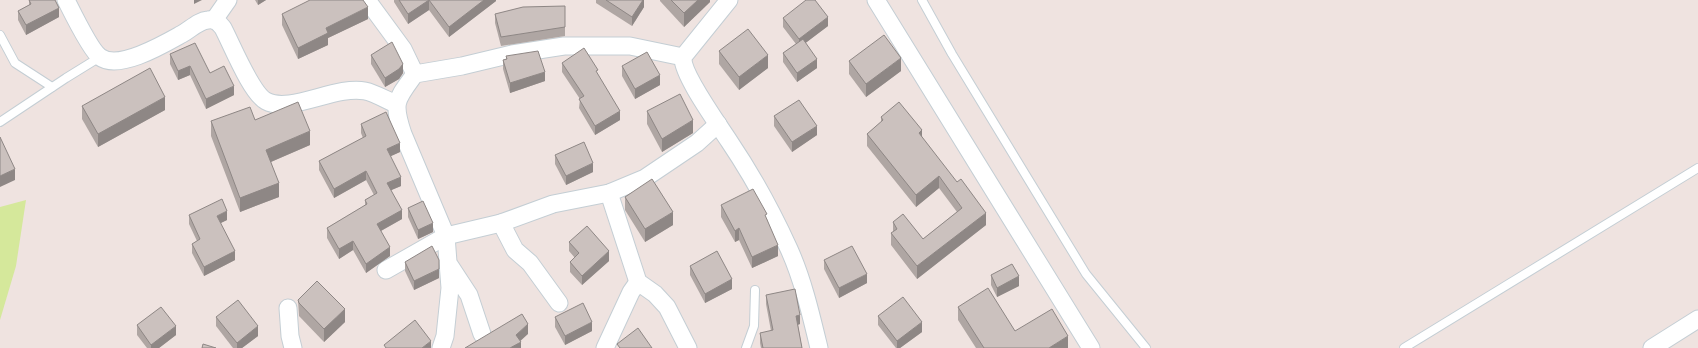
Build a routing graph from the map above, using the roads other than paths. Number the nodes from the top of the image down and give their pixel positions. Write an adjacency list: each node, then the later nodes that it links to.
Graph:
1 (66, 0): 9 (street)
2 (228, 0): 7 (street)
3 (367, 0): 11 (street)
4 (729, 0): 10 (street)
5 (876, 0): 35 (street)
6 (922, 0): 36 (lane)
7 (214, 20): 9 (street); 13 (street)
8 (0, 35): 12 (lane)
9 (100, 57): 12 (lane)
10 (683, 57): 11 (street); 15 (street)
11 (415, 74): 13 (street)
12 (52, 87): 14 (lane)
13 (396, 104): 19 (street)
14 (0, 122)
15 (718, 124): 17 (street); 34 (street)
16 (1698, 168): 37 (lane)
17 (609, 193): 18 (street); 22 (street)
18 (500, 223): 19 (street); 24 (street)
19 (446, 236): 20 (street); 21 (street)
20 (449, 266): 27 (street); 30 (street)
21 (386, 270)
22 (638, 282): 31 (street); 32 (street)
23 (755, 290): 33 (lane)
24 (559, 303)
25 (288, 308): 29 (street)
26 (1698, 319): 28 (street)
27 (482, 334)
28 (1662, 345)
29 (293, 348)
30 (441, 348)
31 (605, 348)
32 (688, 348)
33 (746, 348)
34 (819, 348)
35 (1091, 348)
36 (1146, 348)
37 (1404, 348)

